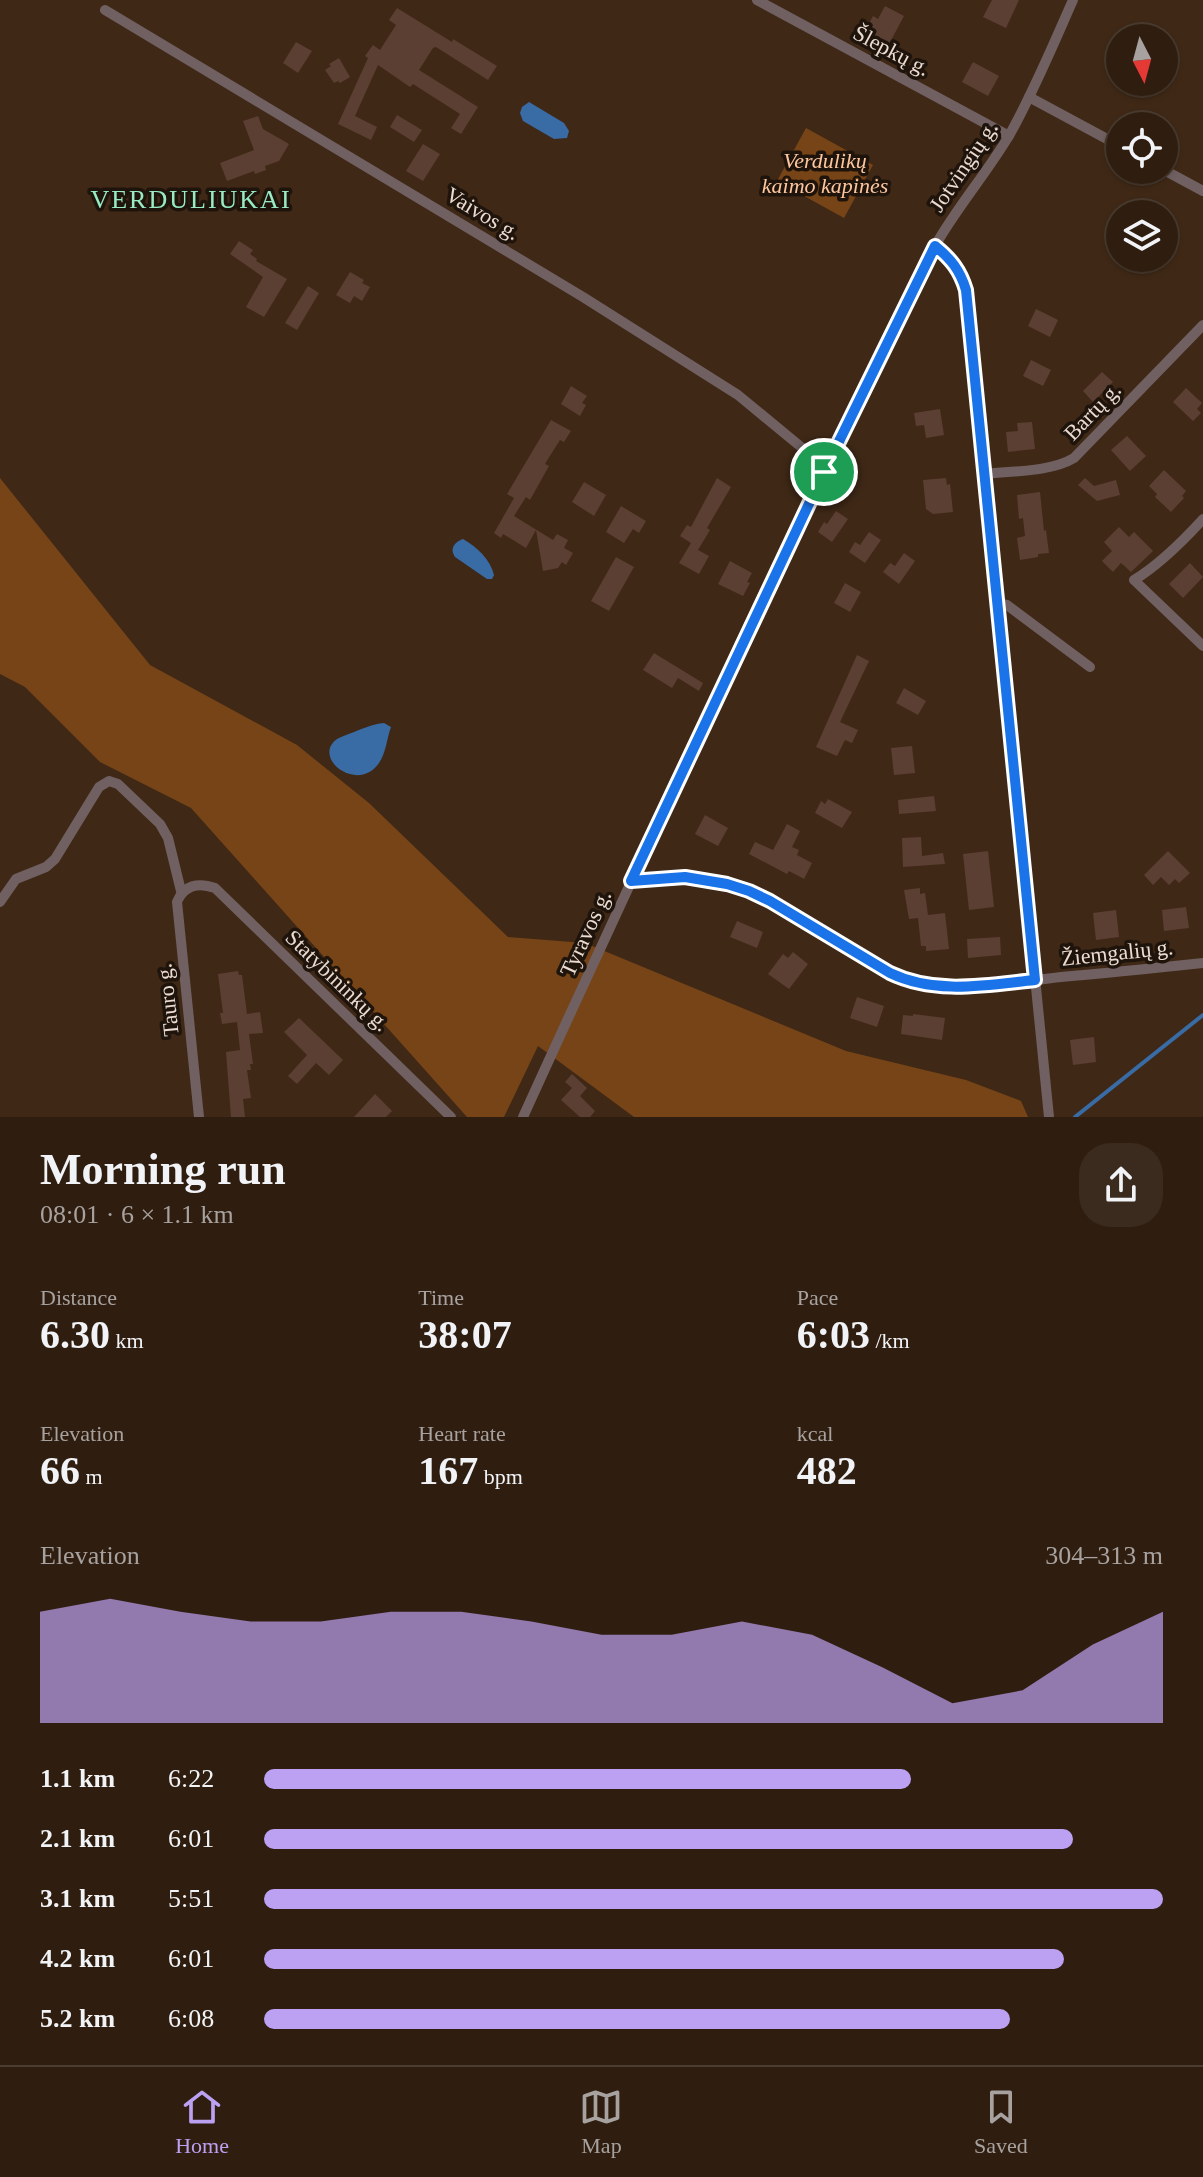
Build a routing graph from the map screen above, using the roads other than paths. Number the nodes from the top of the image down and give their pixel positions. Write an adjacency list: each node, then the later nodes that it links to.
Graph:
1 (757, 0): 5 (street, Šlepkų g.)
2 (1073, 0): 4 (street, Jotvingių g.)
3 (105, 10): 11 (street, Vaivos g.)
4 (1029, 97): 5 (street, Jotvingių g.); 6 (street)
5 (1009, 136): 9 (street, Jotvingių g.)
6 (1106, 138)
7 (1178, 178): 8 (street)
8 (1203, 191)
9 (935, 246): 11 (street, Tyravos g.); 12 (street, Jotvingių g.)
10 (1203, 325): 12 (street, Bartų g.)
11 (824, 472): 17 (street, Tyravos g.)
12 (984, 474): 14 (street, Jotvingių g.)
13 (1203, 519): 15 (street)
14 (996, 603): 16 (street); 21 (street, Jotvingių g.)
15 (1203, 646)
16 (1090, 667)
17 (631, 881): 21 (street, Žiemgalių g.); 24 (street, Tyravos g.)
18 (181, 891): 19 (street, Tauro g.); 22 (street, Tauro g.); 23 (street, Statybininkų g.)
19 (0, 902)
20 (1203, 963): 21 (street, Žiemgalių g.)
21 (1035, 980): 25 (street, Jotvingių g.)
22 (199, 1117)
23 (451, 1117)
24 (523, 1117)
25 (1049, 1117)

